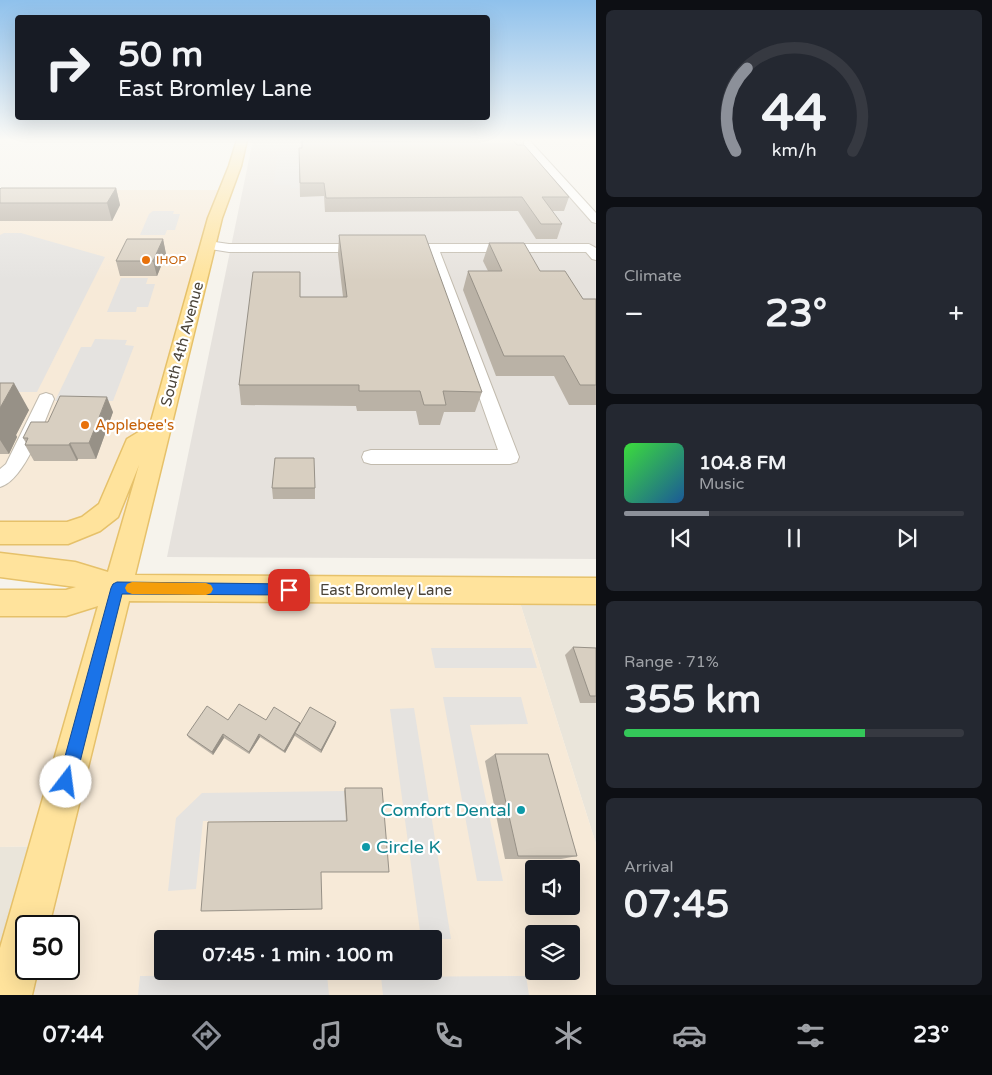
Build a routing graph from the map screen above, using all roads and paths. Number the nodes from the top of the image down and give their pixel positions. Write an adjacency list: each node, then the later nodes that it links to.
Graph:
1 (227, 186): 4 (main road, South 4th Avenue)
2 (566, 186): 3 (lane)
3 (596, 220)
4 (208, 245): 5 (lane); 10 (main road, South 4th Avenue)
5 (374, 248)
6 (393, 248): 7 (lane)
7 (433, 248): 8 (lane); 11 (lane)
8 (596, 256)
9 (46, 399): 12 (lane)
10 (160, 429): 13 (main road); 15 (main road, South 4th Avenue)
11 (371, 458)
12 (0, 480)
13 (0, 533)
14 (0, 565): 15 (main road, East Bromley Lane)
15 (117, 588): 16 (main road, East Bromley Lane); 17 (main road, East Bromley Lane); 18 (main road, South 4th Avenue)
16 (596, 591)
17 (0, 603)
18 (31, 915)
19 (15, 972): 20 (main road)
20 (9, 995)

